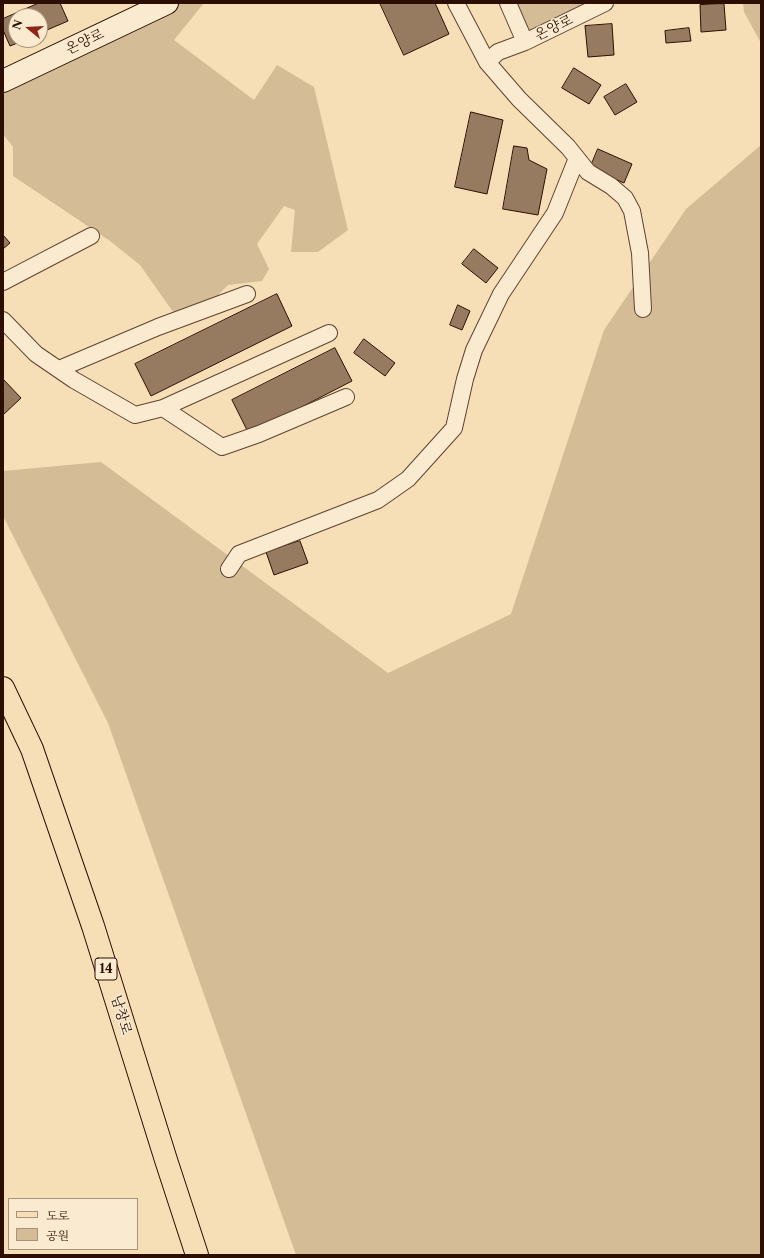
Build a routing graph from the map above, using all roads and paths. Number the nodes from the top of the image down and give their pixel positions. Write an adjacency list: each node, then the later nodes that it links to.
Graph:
1 (167, 3): 7 (main road, 온양로)
2 (456, 3): 6 (street)
3 (508, 3): 5 (street)
4 (605, 3): 5 (street, 온양로)
5 (525, 42): 6 (street, 온양로)
6 (487, 62): 8 (street)
7 (3, 81)
8 (576, 158): 12 (street); 18 (street)
9 (91, 236): 10 (street)
10 (3, 282)
11 (247, 294): 15 (street)
12 (643, 309)
13 (6, 328): 15 (street)
14 (329, 333): 17 (street)
15 (59, 369): 17 (street)
16 (346, 396): 17 (street)
17 (163, 408)
18 (229, 569)
19 (3, 688): 20 (main road, 남창로 / 14)
20 (197, 1255)

